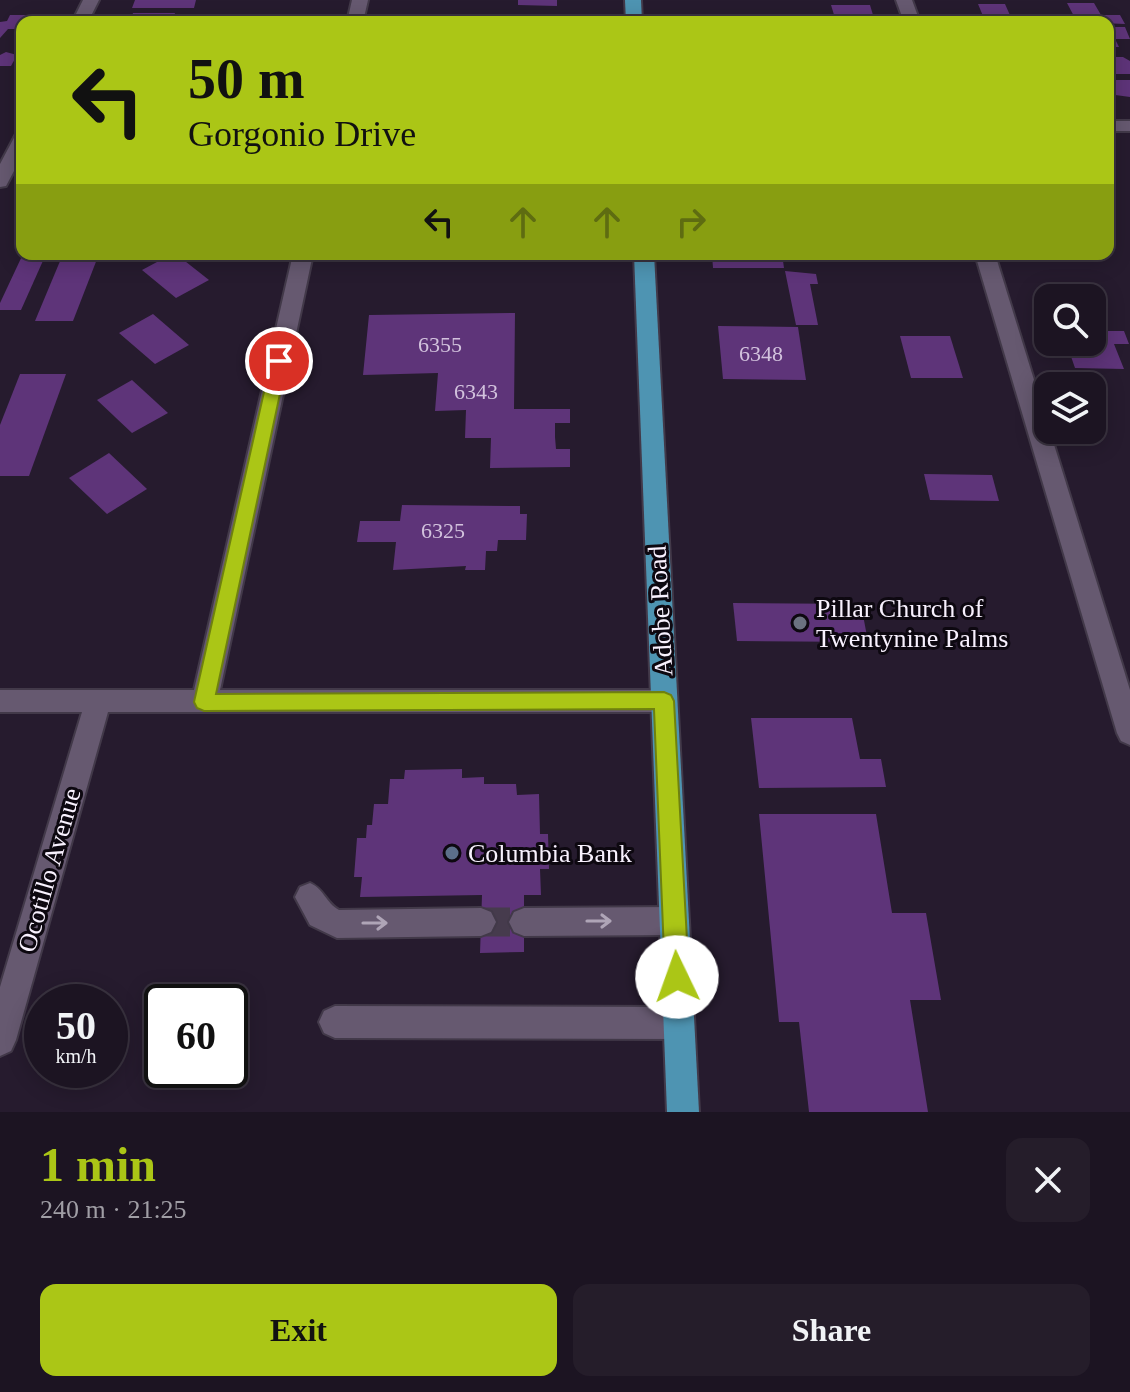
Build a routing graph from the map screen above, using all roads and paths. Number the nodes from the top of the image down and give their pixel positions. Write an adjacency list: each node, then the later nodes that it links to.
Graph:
1 (11, 158): 2 (street)
2 (0, 182)
3 (302, 260): 9 (street)
4 (644, 260): 8 (main road, Adobe Road)
5 (987, 260): 10 (street)
6 (0, 701): 7 (street)
7 (98, 701): 9 (street); 17 (street, Ocotillo Avenue)
8 (664, 701): 9 (street); 12 (main road, Adobe Road)
9 (204, 702)
10 (1130, 733)
11 (310, 897): 13 (street, one-way to 13)
12 (674, 921): 14 (street, one-way to 12); 16 (main road, Adobe Road)
13 (481, 922)
14 (524, 922)
15 (335, 1022): 16 (street)
16 (678, 1023): 18 (main road, Adobe Road)
17 (0, 1040)
18 (683, 1112)

